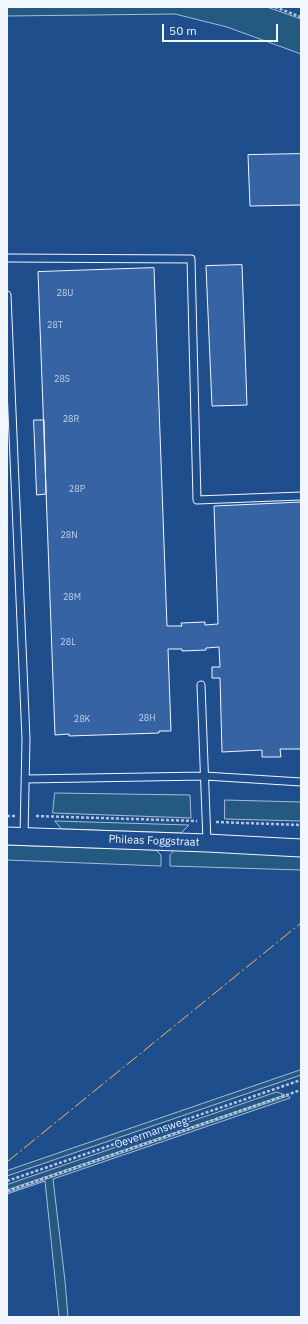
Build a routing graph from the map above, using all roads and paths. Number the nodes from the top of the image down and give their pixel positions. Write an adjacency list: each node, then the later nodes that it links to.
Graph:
1 (275, 7): 2 (path)
2 (301, 17)
3 (7, 258): 5 (lane)
4 (7, 295): 8 (lane)
5 (301, 496)
6 (201, 685): 7 (lane)
7 (205, 776): 8 (lane); 9 (lane); 12 (lane)
8 (26, 779): 11 (lane)
9 (301, 782)
10 (7, 816): 11 (path)
11 (25, 816): 12 (path); 15 (lane)
12 (207, 821): 13 (path); 16 (lane)
13 (301, 825)
14 (7, 836): 15 (street, Phileas Foggstraat)
15 (24, 836): 16 (street, Phileas Foggstraat)
16 (207, 843): 17 (street, Phileas Foggstraat)
17 (301, 848)
18 (301, 1080): 20 (path, Oevermansweg)
19 (301, 1090): 21 (path, Oevermansweg)
20 (7, 1181)
21 (7, 1192)

